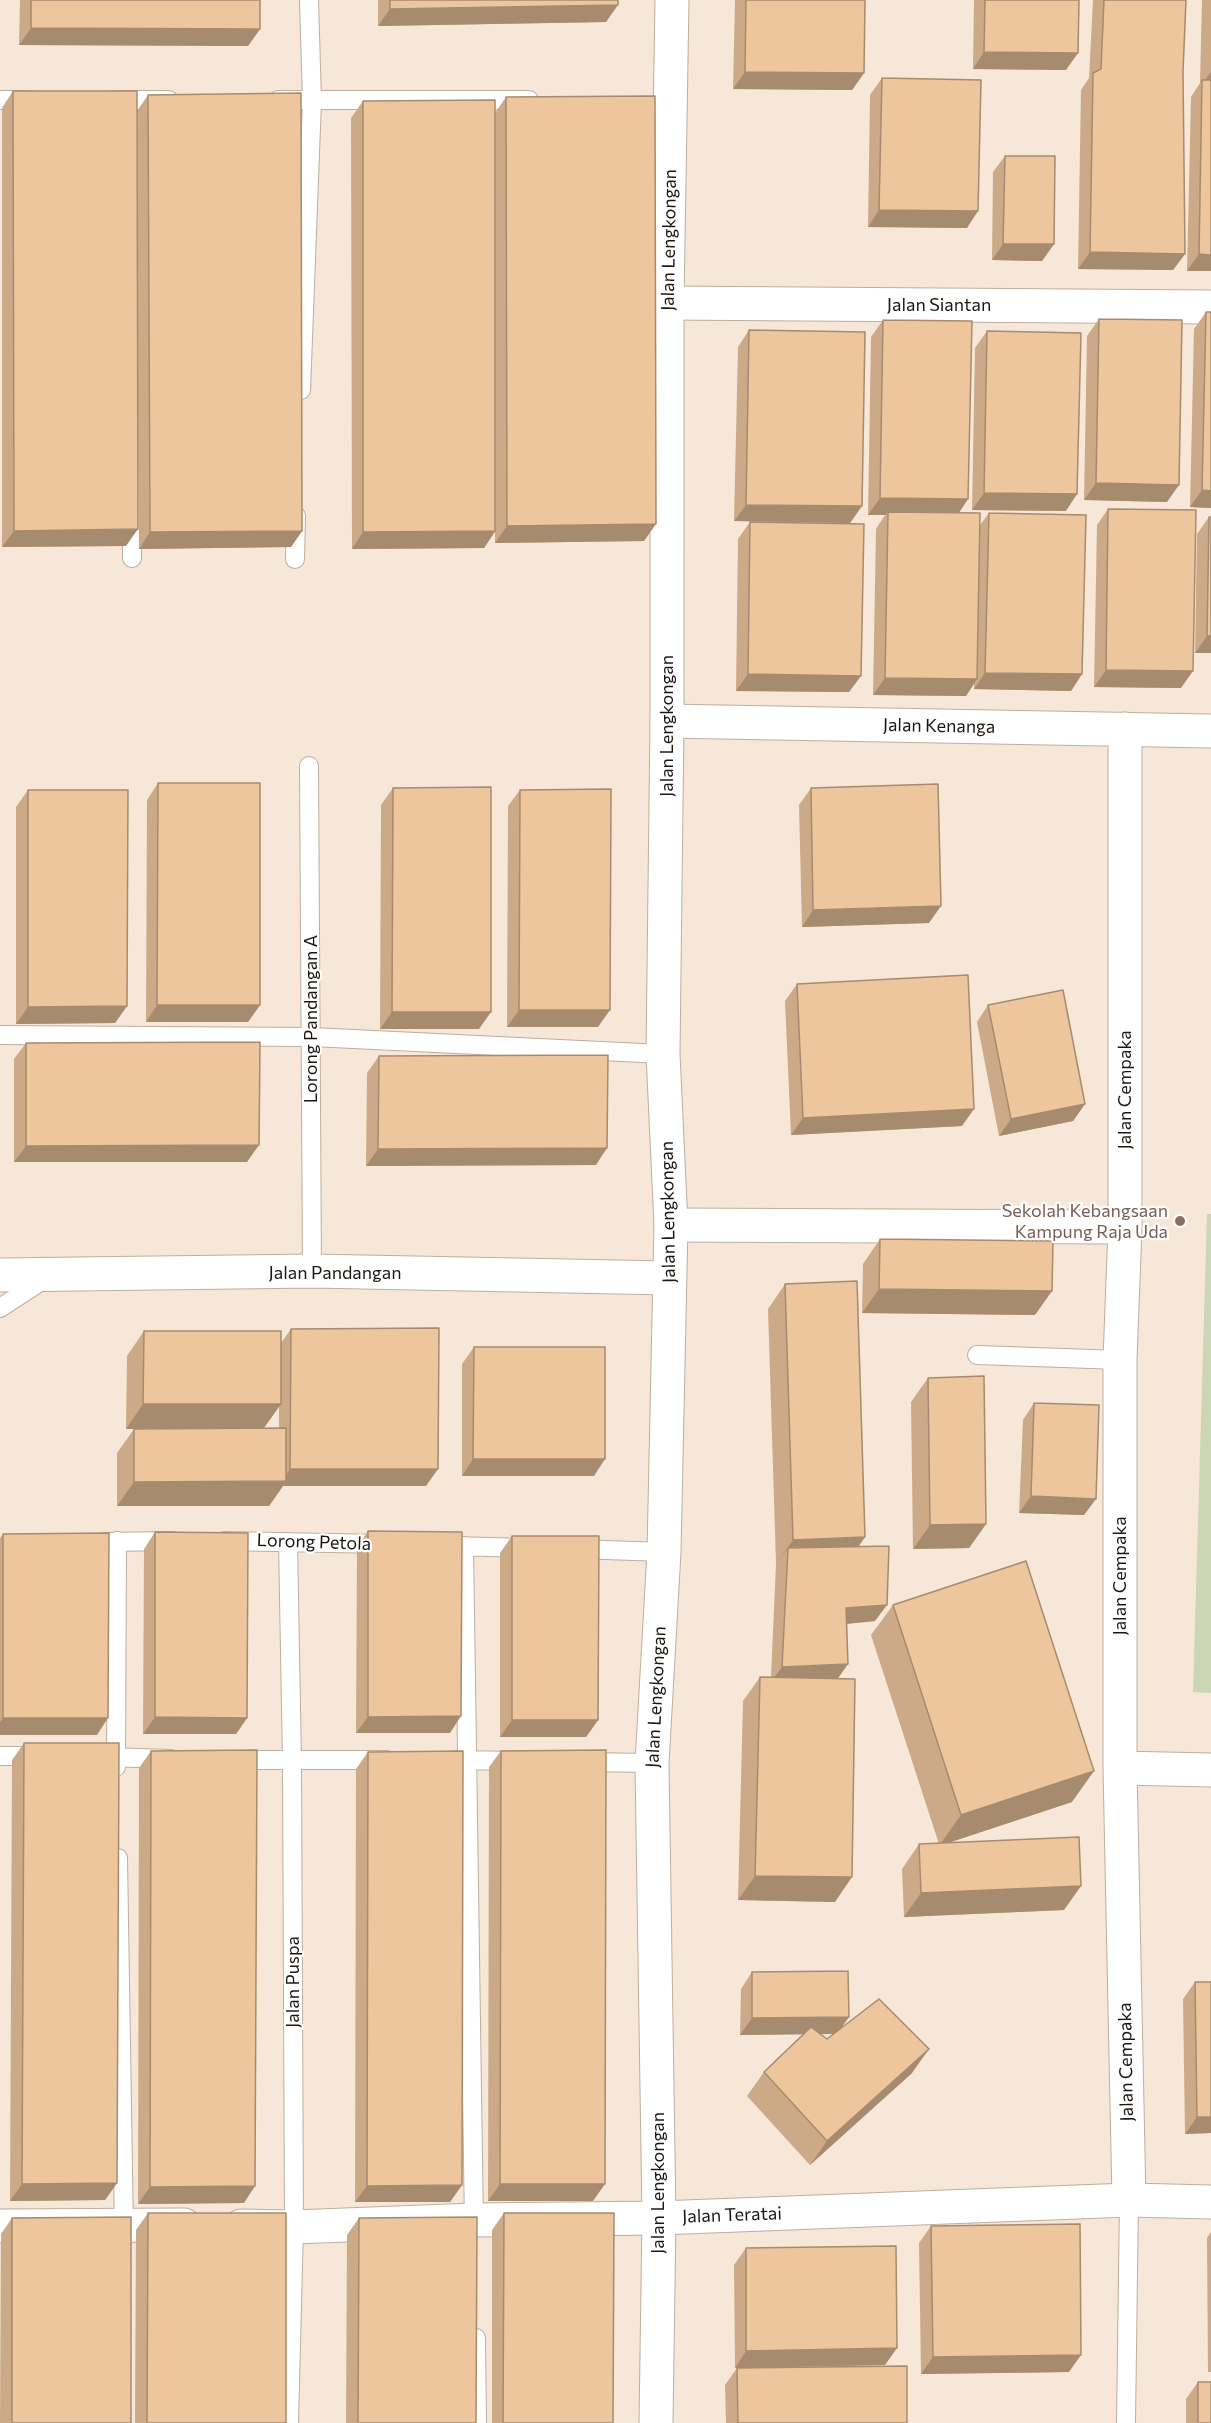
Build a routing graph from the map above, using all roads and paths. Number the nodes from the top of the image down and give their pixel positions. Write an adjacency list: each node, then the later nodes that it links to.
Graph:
1 (309, 0): 8 (lane)
2 (672, 0): 10 (street, Jalan Lengkongan)
3 (0, 100): 4 (lane)
4 (44, 100)
5 (99, 100): 6 (lane)
6 (192, 100)
7 (264, 100): 8 (lane)
8 (312, 100): 9 (lane); 12 (lane)
9 (545, 100)
10 (667, 303): 11 (street, Jalan Siantan); 17 (street, Jalan Lengkongan)
11 (1211, 307)
12 (300, 406)
13 (132, 500): 15 (lane)
14 (297, 501): 16 (lane)
15 (132, 558)
16 (295, 560)
17 (667, 721): 18 (street, Jalan Kenanga); 23 (street, Jalan Lengkongan)
18 (1125, 729): 19 (street, Jalan Kenanga); 25 (street, Jalan Cempaka)
19 (1211, 731)
20 (309, 766): 22 (lane, Lorong Pandangan A)
21 (0, 1035): 22 (lane)
22 (312, 1037): 23 (lane); 26 (lane, Lorong Pandangan A)
23 (663, 1054): 24 (street, Jalan Lengkongan)
24 (671, 1225): 25 (street); 29 (street, Jalan Lengkongan)
25 (1125, 1227): 32 (street, Jalan Cempaka)
26 (312, 1271): 28 (street, Jalan Pandangan); 29 (street, Jalan Pandangan)
27 (0, 1275): 28 (street, Jalan Pandangan)
28 (50, 1275): 30 (lane)
29 (669, 1278): 39 (street, Jalan Lengkongan)
30 (0, 1308)
31 (977, 1355): 32 (lane)
32 (1120, 1360): 53 (street, Jalan Cempaka)
33 (117, 1541): 34 (lane, Lorong Petola); 35 (lane, Lorong Petola); 43 (lane)
34 (82, 1542)
35 (288, 1542): 36 (lane, Lorong Petola); 49 (lane, Jalan Puspa)
36 (405, 1545)
37 (429, 1545): 38 (lane)
38 (464, 1546): 39 (lane); 48 (lane)
39 (663, 1552): 52 (street, Jalan Lengkongan)
40 (0, 1756): 41 (lane)
41 (58, 1757)
42 (93, 1757): 43 (lane)
43 (116, 1758): 44 (lane); 55 (lane)
44 (186, 1759)
45 (222, 1759): 49 (lane)
46 (409, 1760): 49 (lane)
47 (444, 1760): 48 (lane)
48 (467, 1760): 50 (lane); 62 (lane)
49 (292, 1761): 61 (lane, Jalan Puspa)
50 (537, 1761)
51 (560, 1762): 52 (lane)
52 (652, 1763): 59 (street, Jalan Lengkongan)
53 (1120, 1768): 54 (street); 57 (street, Jalan Cempaka)
54 (1211, 1770)
55 (116, 1782)
56 (117, 1841): 63 (lane)
57 (1130, 2200): 58 (street, Jalan Teratai); 59 (street, Jalan Teratai); 68 (lane, Jalan Cempaka)
58 (1211, 2202)
59 (659, 2218): 62 (street, Jalan Teratai); 67 (street, Jalan Lengkongan)
60 (0, 2226): 63 (street, Jalan Teratai)
61 (294, 2227): 62 (street, Jalan Teratai); 63 (street, Jalan Teratai); 65 (lane, Jalan Puspa)
62 (475, 2232)
63 (124, 2235)
64 (476, 2316): 66 (lane)
65 (289, 2423)
66 (477, 2423)
67 (656, 2423)
68 (1126, 2423)

